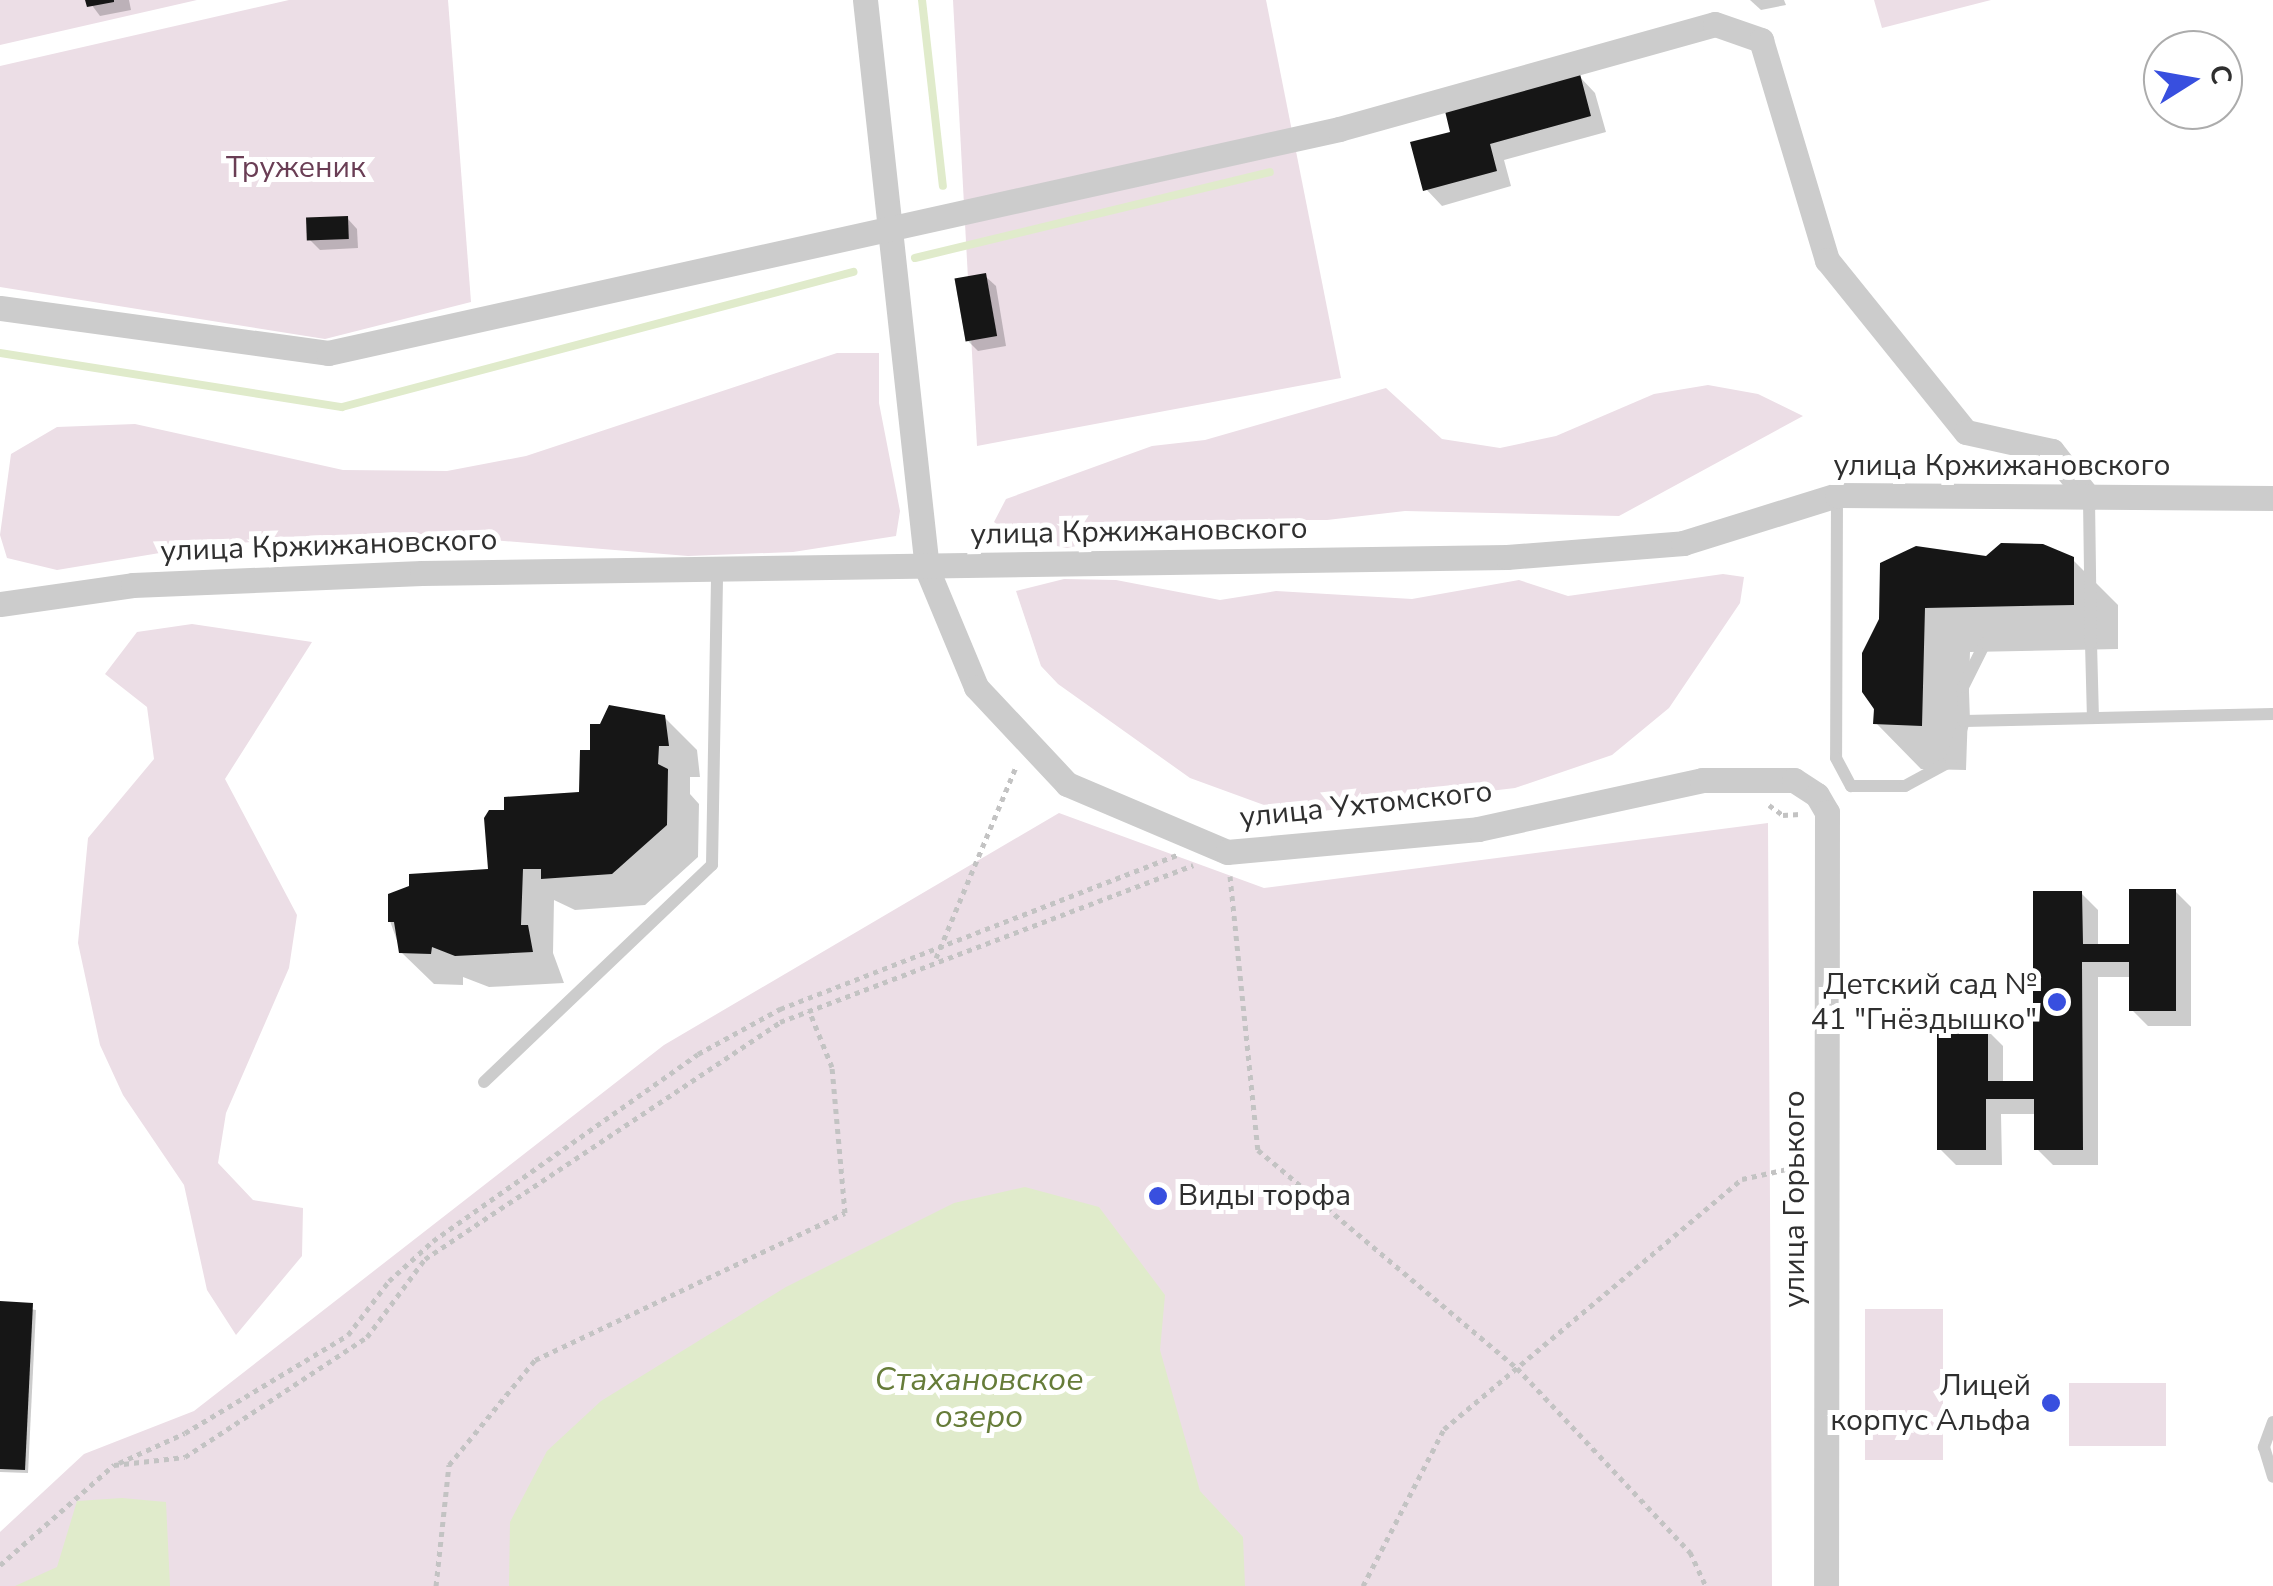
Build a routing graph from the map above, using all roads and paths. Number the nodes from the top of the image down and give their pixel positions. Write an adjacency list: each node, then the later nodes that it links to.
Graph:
1 (865, 0): 2 (street, улица Ухтомского)
2 (889, 232): 3 (street); 5 (street); 7 (street, улица Ухтомского)
3 (0, 308)
4 (1837, 496): 5 (street, улица Кржижановского); 7 (street, улица Кржижановского); 13 (lane)
5 (2089, 498): 6 (street, улица Кржижановского); 10 (lane)
6 (2273, 498)
7 (927, 569): 8 (street, улица Кржижановского); 14 (street, улица Ухтомского)
8 (717, 571): 9 (street, улица Кржижановского); 20 (lane)
9 (0, 604)
10 (2090, 643): 12 (lane); 13 (lane)
11 (2273, 714): 12 (lane)
12 (2093, 717): 13 (lane)
13 (1964, 722)
14 (1026, 740): 16 (street, улица Ухтомского); 17 (path)
15 (1822, 804): 16 (street, улица Ухтомского); 21 (street, улица Горького)
16 (1218, 848): 17 (path); 18 (path); 22 (path)
17 (942, 943): 18 (path); 24 (path)
18 (936, 958): 19 (path)
19 (809, 1010): 24 (path); 27 (path)
20 (484, 1082)
21 (1828, 1160): 22 (path); 30 (street, улица Горького)
22 (1517, 1368): 28 (path); 29 (path)
23 (2273, 1422): 25 (lane)
24 (114, 1465): 26 (path)
25 (2273, 1477)
26 (0, 1565)
27 (436, 1586)
28 (1363, 1586)
29 (1706, 1586)
30 (1826, 1586)

